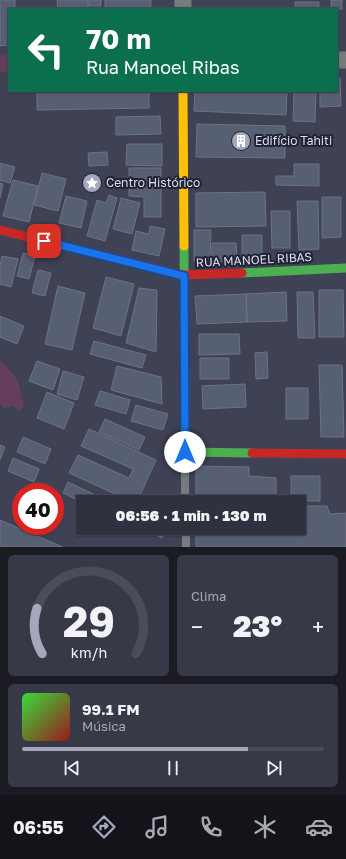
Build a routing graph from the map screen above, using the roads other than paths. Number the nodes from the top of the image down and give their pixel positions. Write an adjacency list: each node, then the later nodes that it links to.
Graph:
1 (183, 92): 4 (street)
2 (0, 230): 4 (street, RUA MANOEL RIBAS)
3 (346, 268): 4 (street, RUA MANOEL RIBAS)
4 (184, 276): 5 (street)
5 (185, 452): 6 (street); 7 (lane)
6 (346, 454)
7 (185, 495)
8 (186, 535): 9 (lane)
9 (186, 547)

